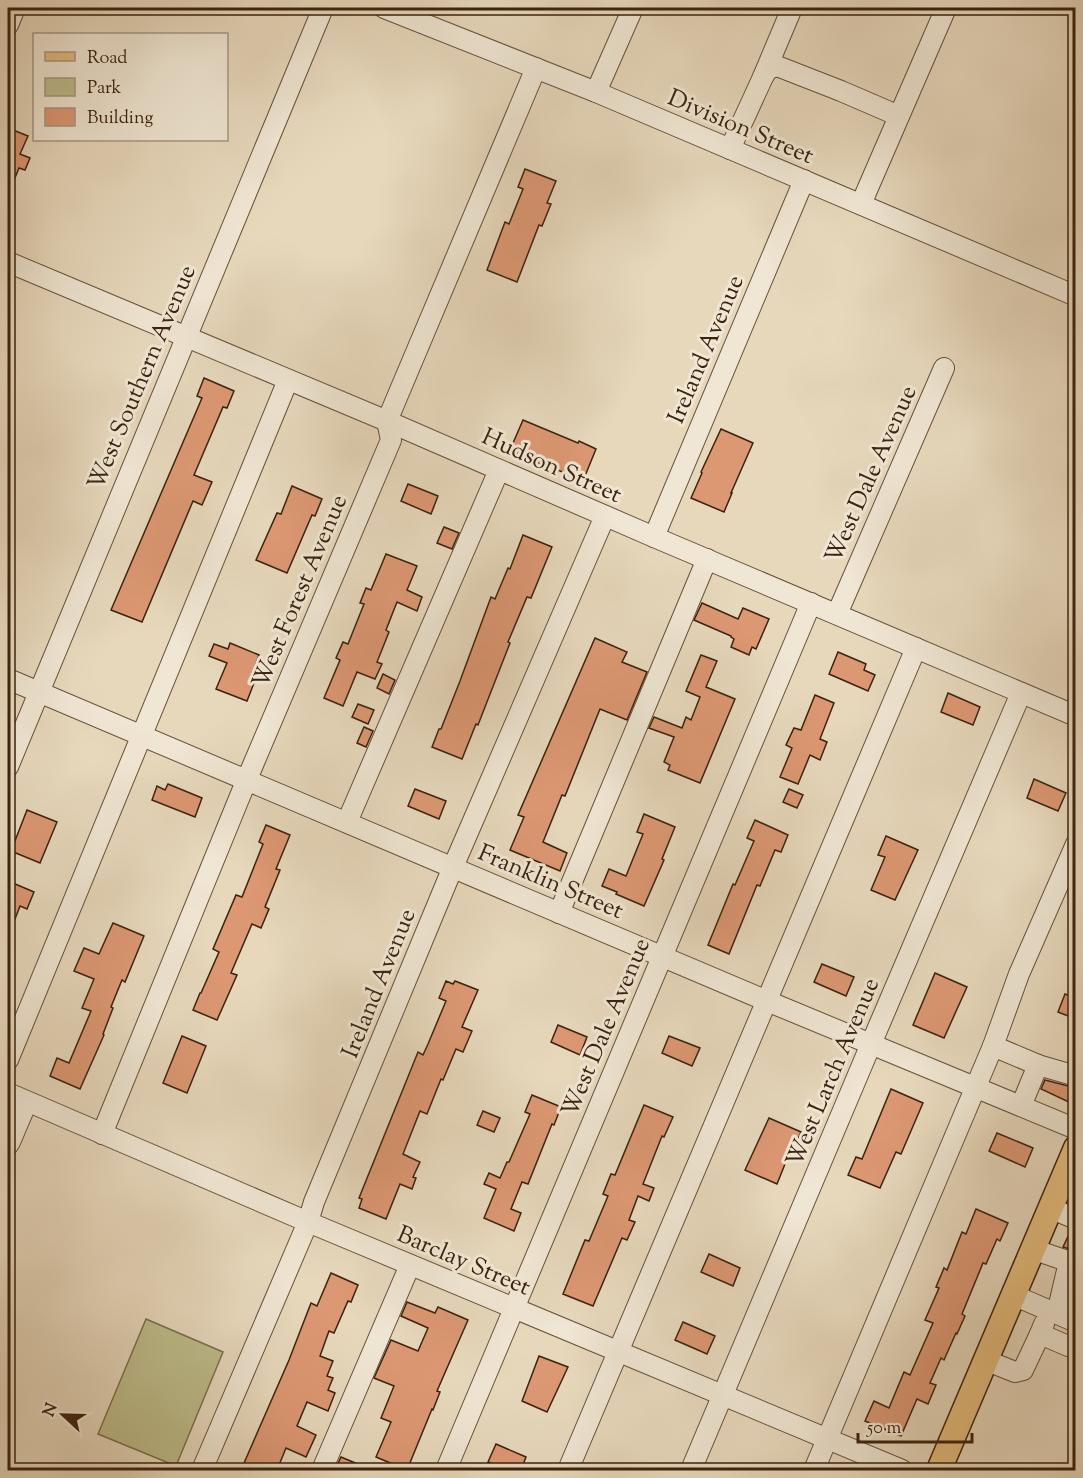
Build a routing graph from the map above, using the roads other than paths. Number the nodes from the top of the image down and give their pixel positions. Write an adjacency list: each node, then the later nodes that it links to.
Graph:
1 (15, 8): 7 (street)
2 (323, 8): 17 (street, West Southern Avenue)
3 (384, 8): 8 (street, Division Street)
4 (633, 8): 10 (street)
5 (792, 8): 9 (street)
6 (946, 8): 11 (street)
7 (8, 25)
8 (536, 68): 10 (street, Division Street); 20 (street, West Forest Avenue)
9 (763, 77): 11 (street); 12 (street)
10 (598, 88): 12 (street, Division Street)
11 (899, 116): 14 (street)
12 (730, 149): 13 (street, Division Street)
13 (804, 180): 14 (street, Division Street); 23 (street, Ireland Avenue)
14 (861, 204): 16 (street, Division Street)
15 (8, 262): 17 (street, Hudson Street)
16 (1076, 296)
17 (186, 337): 19 (street, Hudson Street); 29 (street, West Southern Avenue)
18 (944, 368): 26 (street, West Dale Avenue)
19 (288, 380): 20 (street, Hudson Street); 32 (street)
20 (387, 421): 21 (street, Hudson Street); 34 (street, West Forest Avenue)
21 (499, 470): 22 (street, Hudson Street); 35 (street)
22 (605, 516): 23 (street, Hudson Street); 37 (street, Ireland Avenue)
23 (654, 537): 24 (street, Hudson Street)
24 (707, 559): 25 (street, Hudson Street); 38 (street)
25 (812, 603): 26 (street, Hudson Street); 39 (street, West Dale Avenue)
26 (839, 607): 27 (street, Hudson Street)
27 (916, 648): 30 (street, Hudson Street); 40 (street)
28 (8, 679): 29 (street, Franklin Street)
29 (39, 692): 32 (street, Franklin Street); 33 (street, West Southern Avenue)
30 (1021, 693): 31 (street, Hudson Street); 41 (street, West Larch Avenue)
31 (1076, 716)
32 (141, 735): 34 (street, Franklin Street); 43 (street)
33 (8, 767)
34 (247, 779): 35 (street, Franklin Street); 51 (street, West Forest Avenue)
35 (347, 822): 37 (street, Franklin Street)
36 (1076, 844): 42 (street)
37 (453, 867): 38 (street, Franklin Street); 56 (street, Ireland Avenue)
38 (559, 912): 39 (street, Franklin Street)
39 (663, 957): 40 (street, Franklin Street); 61 (street, West Dale Avenue)
40 (767, 1000): 41 (street, Franklin Street); 66 (street)
41 (871, 1044): 46 (street, Franklin Street); 68 (street, West Larch Avenue)
42 (993, 1046): 44 (street); 46 (street)
43 (8, 1060)
44 (1041, 1065): 45 (street); 49 (street)
45 (1076, 1076)
46 (975, 1087): 49 (street, Franklin Street); 69 (street)
47 (8, 1093): 48 (street, Barclay Street)
48 (27, 1102): 51 (street, Barclay Street); 52 (street)
49 (1020, 1106): 50 (street, Franklin Street)
50 (1076, 1129)
51 (102, 1134): 56 (street, Barclay Street)
52 (8, 1145)
53 (1074, 1156): 54 (main road)
54 (1050, 1208): 55 (street); 57 (main road)
55 (1076, 1219)
56 (308, 1222): 59 (street, Barclay Street); 70 (street, Ireland Avenue)
57 (1032, 1249): 58 (street); 60 (main road)
58 (1072, 1263): 62 (street)
59 (410, 1265): 61 (street, Barclay Street); 71 (street)
60 (1013, 1295): 62 (street); 67 (main road)
61 (514, 1308): 66 (street, Barclay Street); 72 (street, West Dale Avenue)
62 (1054, 1312): 63 (street); 64 (street)
63 (1076, 1322)
64 (1040, 1334): 65 (street); 67 (street)
65 (1076, 1347)
66 (618, 1352): 68 (street, Barclay Street); 73 (street)
67 (985, 1360): 77 (main road)
68 (723, 1396): 69 (street, Barclay Street); 74 (street, West Larch Avenue)
69 (827, 1440): 75 (street); 76 (street, Barclay Street)
70 (202, 1470)
71 (322, 1470)
72 (446, 1470)
73 (568, 1470)
74 (691, 1470)
75 (814, 1470)
76 (902, 1470)
77 (939, 1470)

